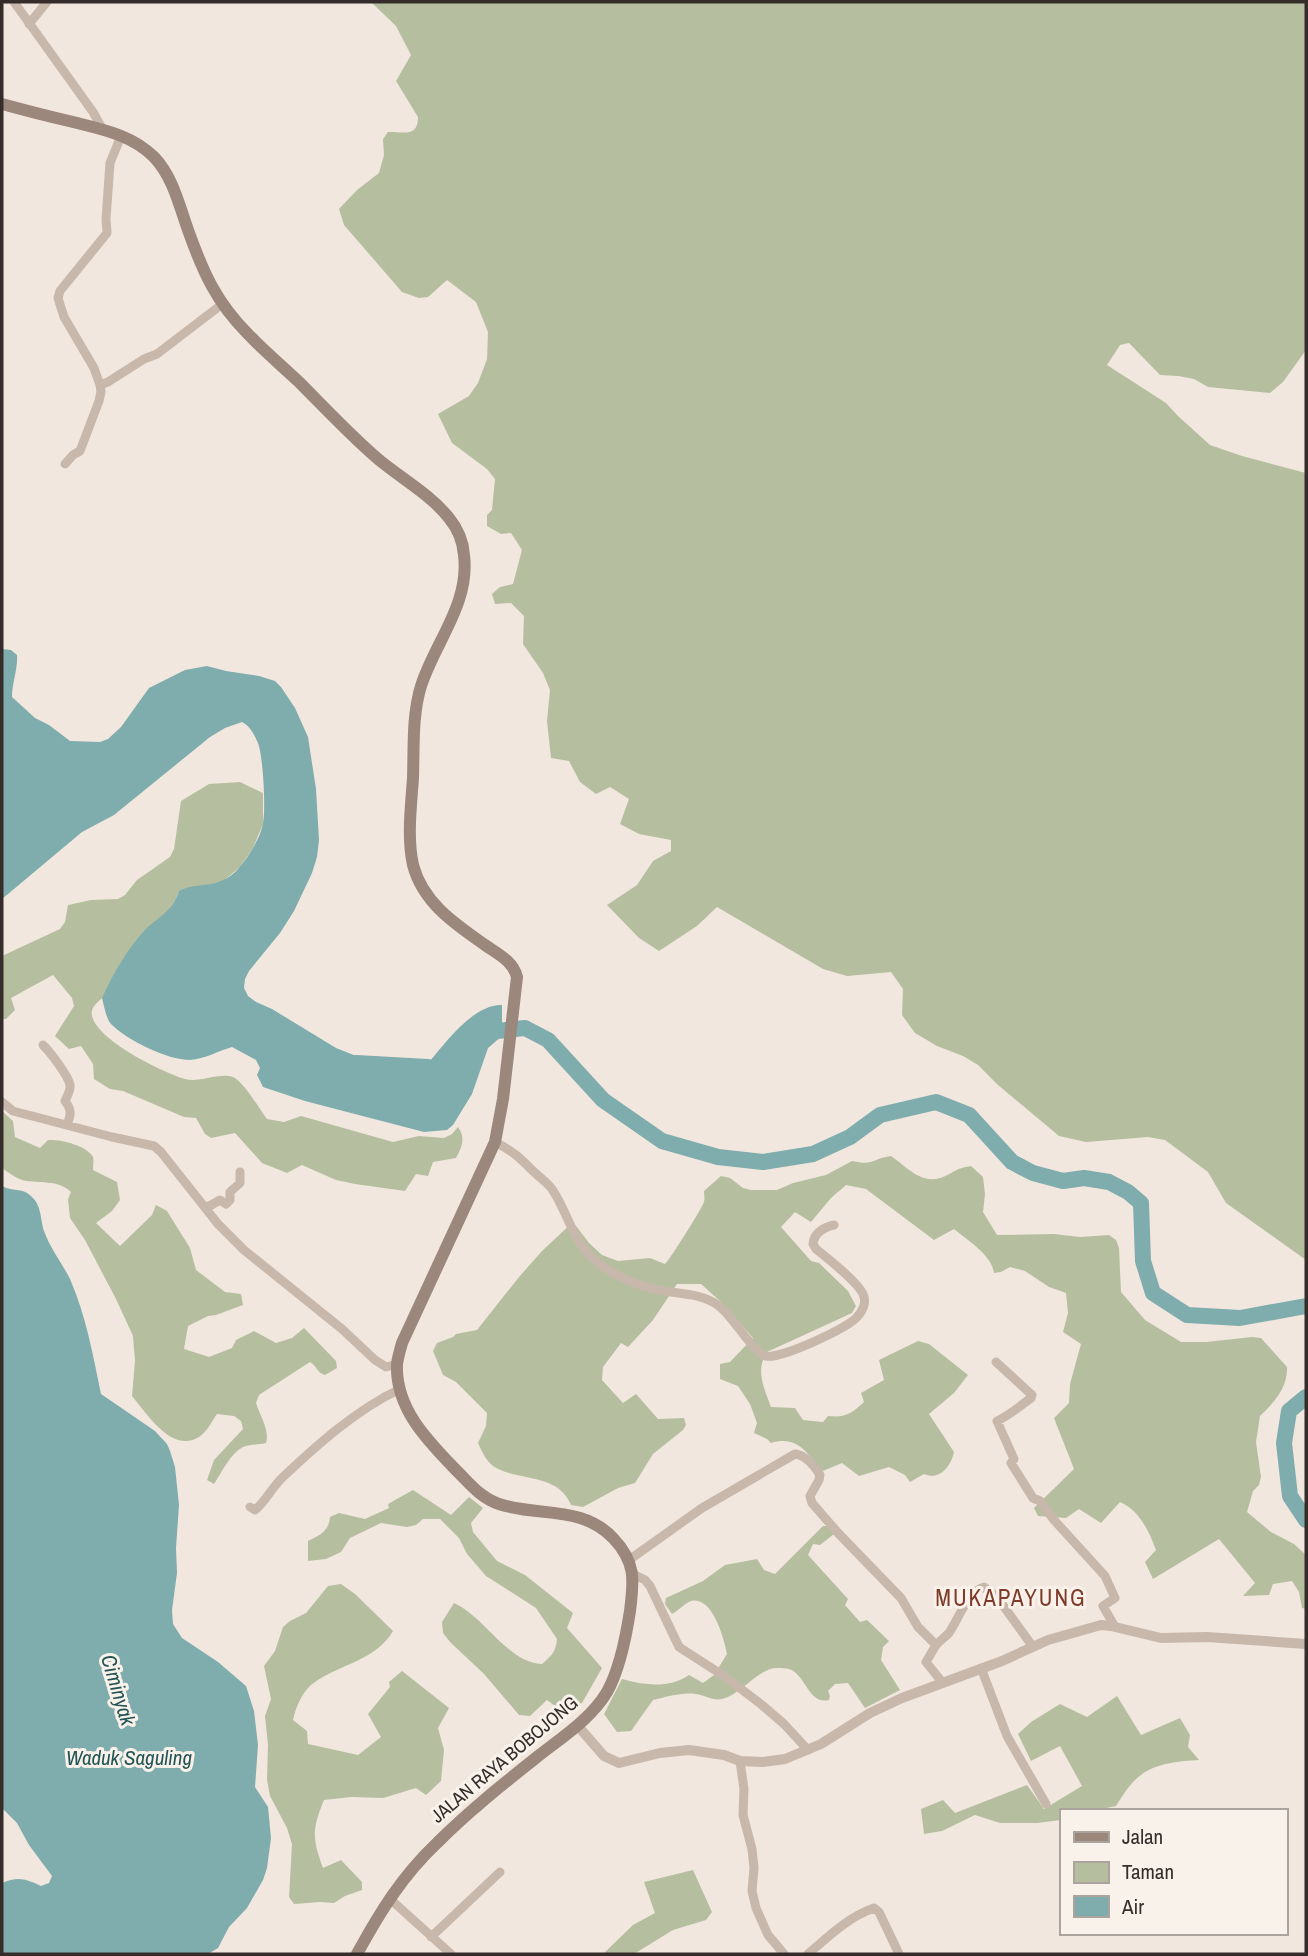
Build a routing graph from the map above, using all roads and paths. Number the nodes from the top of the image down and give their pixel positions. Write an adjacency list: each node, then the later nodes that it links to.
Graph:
1 (14, 2): 3 (street)
2 (47, 2): 3 (street)
3 (29, 24): 5 (street)
4 (2, 104): 5 (main road, JALAN RAYA BOBOJONG)
5 (103, 130): 6 (main road, JALAN RAYA BOBOJONG)
6 (121, 136): 7 (main road, JALAN RAYA BOBOJONG); 8 (street)
7 (221, 305): 8 (street); 13 (main road, JALAN RAYA BOBOJONG)
8 (100, 385): 9 (street)
9 (65, 464)
10 (43, 1045): 12 (street)
11 (2, 1102): 12 (street)
12 (67, 1125): 15 (street)
13 (495, 1142): 16 (street); 18 (main road, JALAN RAYA BOBOJONG)
14 (240, 1172): 15 (street)
15 (206, 1208): 18 (street)
16 (834, 1225)
17 (996, 1362): 23 (street)
18 (397, 1364): 19 (main road, JALAN RAYA BOBOJONG)
19 (400, 1389): 20 (street); 21 (main road, JALAN RAYA BOBOJONG)
20 (250, 1507)
21 (629, 1560): 22 (main road, JALAN RAYA BOBOJONG); 25 (street)
22 (633, 1574): 29 (main road, JALAN RAYA BOBOJONG); 30 (street)
23 (1115, 1627): 24 (street); 26 (street)
24 (1306, 1644)
25 (936, 1645): 26 (street); 28 (street)
26 (1034, 1647): 27 (street)
27 (981, 1668): 28 (street); 32 (street)
28 (942, 1682): 30 (street)
29 (577, 1725): 31 (street); 34 (main road, JALAN RAYA BOBOJONG)
30 (808, 1750): 31 (street)
31 (740, 1761): 38 (street)
32 (1046, 1804)
33 (500, 1872): 35 (street)
34 (389, 1898): 35 (street); 36 (main road, JALAN RAYA BOBOJONG)
35 (431, 1937): 37 (street)
36 (357, 1954)
37 (451, 1954)
38 (784, 1954)
39 (808, 1954): 40 (street)
40 (899, 1954)

